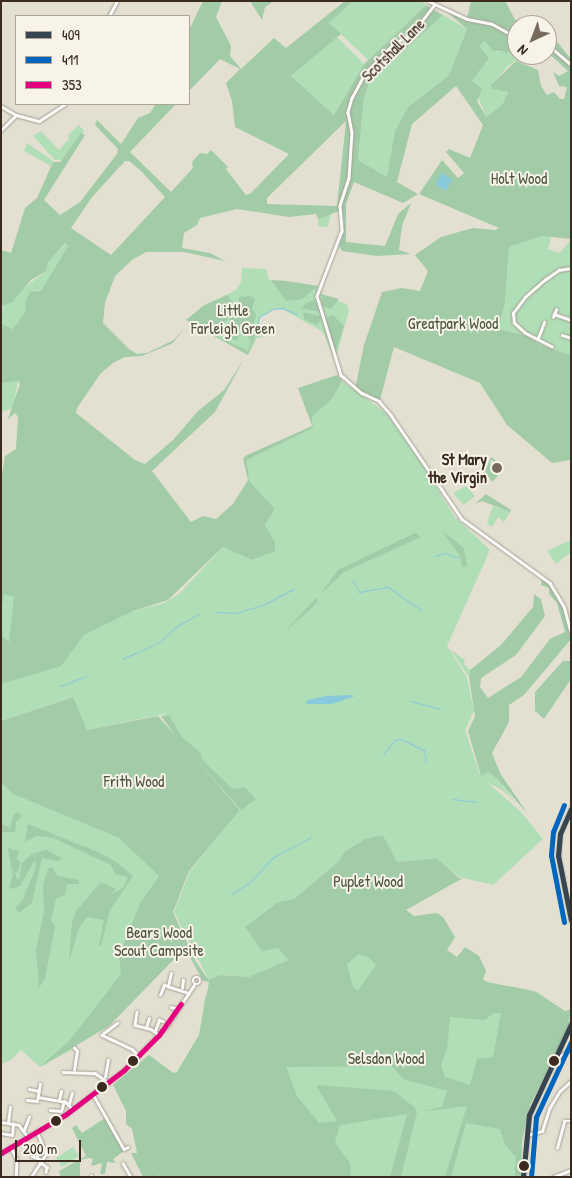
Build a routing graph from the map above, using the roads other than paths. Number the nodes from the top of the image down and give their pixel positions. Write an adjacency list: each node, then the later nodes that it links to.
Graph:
1 (118, 1): 4 (street)
2 (428, 1): 3 (street)
3 (434, 6): 5 (street); 22 (street, Scotshall Lane)
4 (111, 15)
5 (507, 32)
6 (557, 53): 7 (street)
7 (571, 65)
8 (63, 105): 11 (street)
9 (1, 106): 10 (street)
10 (10, 112): 11 (street); 12 (street)
11 (16, 115): 12 (street)
12 (10, 118): 13 (street)
13 (1, 130)
14 (571, 268): 19 (street)
15 (554, 314): 16 (street)
16 (571, 320)
17 (544, 322): 19 (street)
18 (562, 335): 20 (street)
19 (538, 338): 21 (street)
20 (571, 338)
21 (552, 347)
22 (571, 633)
23 (571, 808): 24 (street)
24 (571, 921)
25 (170, 973): 28 (street)
26 (188, 984): 29 (street)
27 (194, 985): 30 (street)
28 (168, 986): 29 (street); 31 (street)
29 (182, 989): 30 (street)
30 (189, 993): 33 (street)
31 (160, 995)
32 (171, 1007): 33 (street)
33 (178, 1009): 42 (street)
34 (137, 1012): 39 (street)
35 (149, 1018): 39 (street)
36 (163, 1021): 41 (street)
37 (571, 1022): 48 (street)
38 (118, 1023): 43 (street)
39 (145, 1028): 40 (street); 41 (street)
40 (140, 1031)
41 (155, 1031): 42 (street)
42 (159, 1035): 47 (street)
43 (121, 1044): 44 (street); 47 (street)
44 (117, 1047)
45 (74, 1048): 50 (street)
46 (571, 1049): 48 (street)
47 (139, 1056): 54 (street)
48 (557, 1058): 77 (street)
49 (108, 1060): 52 (street)
50 (74, 1070): 51 (street); 52 (street)
51 (63, 1072)
52 (104, 1077): 54 (street)
53 (571, 1081): 77 (street)
54 (108, 1082): 60 (street)
55 (40, 1084): 57 (street)
56 (29, 1089): 57 (street)
57 (39, 1091): 61 (street)
58 (61, 1092): 63 (street)
59 (72, 1093): 65 (street)
60 (93, 1094): 67 (street); 79 (street)
61 (38, 1097): 62 (street); 63 (street)
62 (27, 1100)
63 (60, 1100): 64 (street)
64 (64, 1101): 65 (street); 68 (street)
65 (69, 1104): 67 (street)
66 (10, 1107): 72 (street)
67 (73, 1109): 76 (street)
68 (50, 1110)
69 (30, 1117): 74 (street)
70 (571, 1121): 81 (street)
71 (1, 1122): 72 (street)
72 (8, 1123): 73 (street)
73 (14, 1124): 74 (street); 75 (street)
74 (24, 1130): 78 (street)
75 (1, 1133)
76 (37, 1133): 78 (street); 86 (street)
77 (526, 1135): 93 (street)
78 (29, 1137): 80 (street)
79 (128, 1147)
80 (11, 1148): 83 (street); 90 (street)
81 (557, 1148)
82 (41, 1150): 85 (street)
83 (1, 1153)
84 (32, 1156): 85 (street)
85 (37, 1156): 86 (street)
86 (41, 1161): 89 (street); 91 (street)
87 (123, 1163): 92 (street)
88 (571, 1170): 94 (street)
89 (46, 1172)
90 (16, 1177)
91 (31, 1177)
92 (131, 1177)
93 (524, 1177)
94 (552, 1177)

